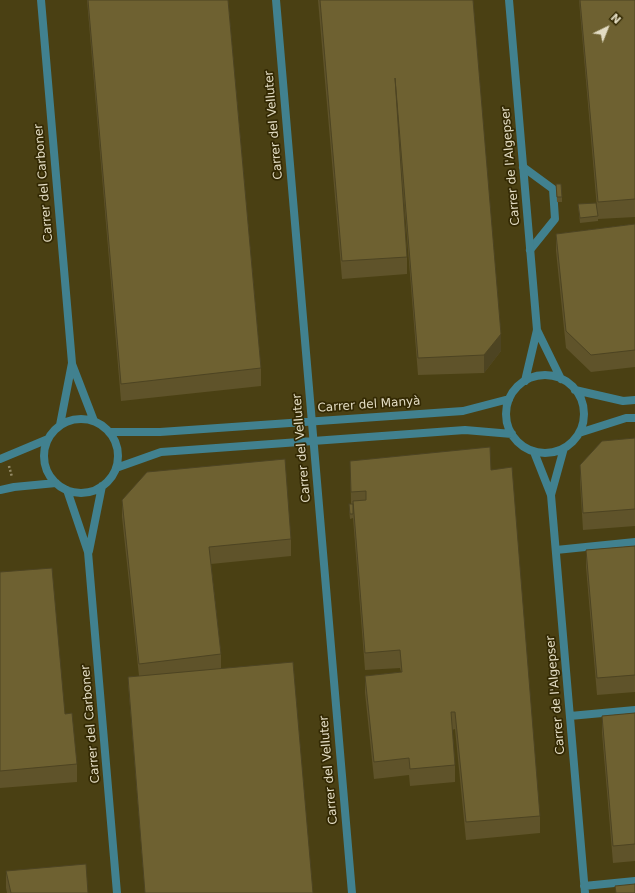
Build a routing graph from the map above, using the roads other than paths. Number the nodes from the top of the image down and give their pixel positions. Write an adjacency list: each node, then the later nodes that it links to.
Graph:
1 (41, 0): 7 (street, Carrer del Carboner)
2 (276, 0): 15 (street, Carrer del Velluter)
3 (509, 0): 4 (street, Carrer de l'Algepser)
4 (523, 167): 5 (street, Carrer de l'Algepser); 5 (street)
5 (530, 250): 6 (street, Carrer de l'Algepser)
6 (537, 330): 8 (street); 9 (street)
7 (72, 363): 14 (street, Carrer del Carboner); 16 (street, Carrer del Carboner)
8 (561, 379): 9 (street); 10 (street)
9 (525, 381): 11 (street)
10 (575, 390): 12 (street); 18 (street)
11 (509, 399): 15 (street, Carrer del Manyà); 19 (street)
12 (635, 400)
13 (635, 418): 18 (street)
14 (94, 421): 16 (street); 17 (street)
15 (312, 421): 17 (street, Carrer del Manyà); 21 (street, Carrer del Velluter)
16 (60, 425): 20 (street)
17 (109, 432): 25 (street)
18 (578, 433): 22 (street)
19 (512, 434): 21 (street); 23 (street)
20 (48, 439): 24 (street); 26 (street)
21 (313, 441): 25 (street); 39 (street, Carrer del Velluter)
22 (564, 448): 23 (street); 30 (street)
23 (534, 452): 30 (street)
24 (4, 458)
25 (116, 468): 27 (street)
26 (56, 483): 28 (street); 29 (street)
27 (102, 486): 29 (street); 33 (street, Carrer del Carboner)
28 (0, 490)
29 (67, 490): 33 (street, Carrer del Carboner)
30 (551, 495): 32 (street, Carrer de l'Algepser)
31 (635, 542): 32 (street)
32 (556, 550): 35 (street, Carrer de l'Algepser)
33 (88, 552): 38 (street, Carrer del Carboner)
34 (635, 710): 35 (street)
35 (570, 716): 37 (street, Carrer de l'Algepser)
36 (635, 881): 37 (street)
37 (584, 890)
38 (117, 893)
39 (352, 893)

